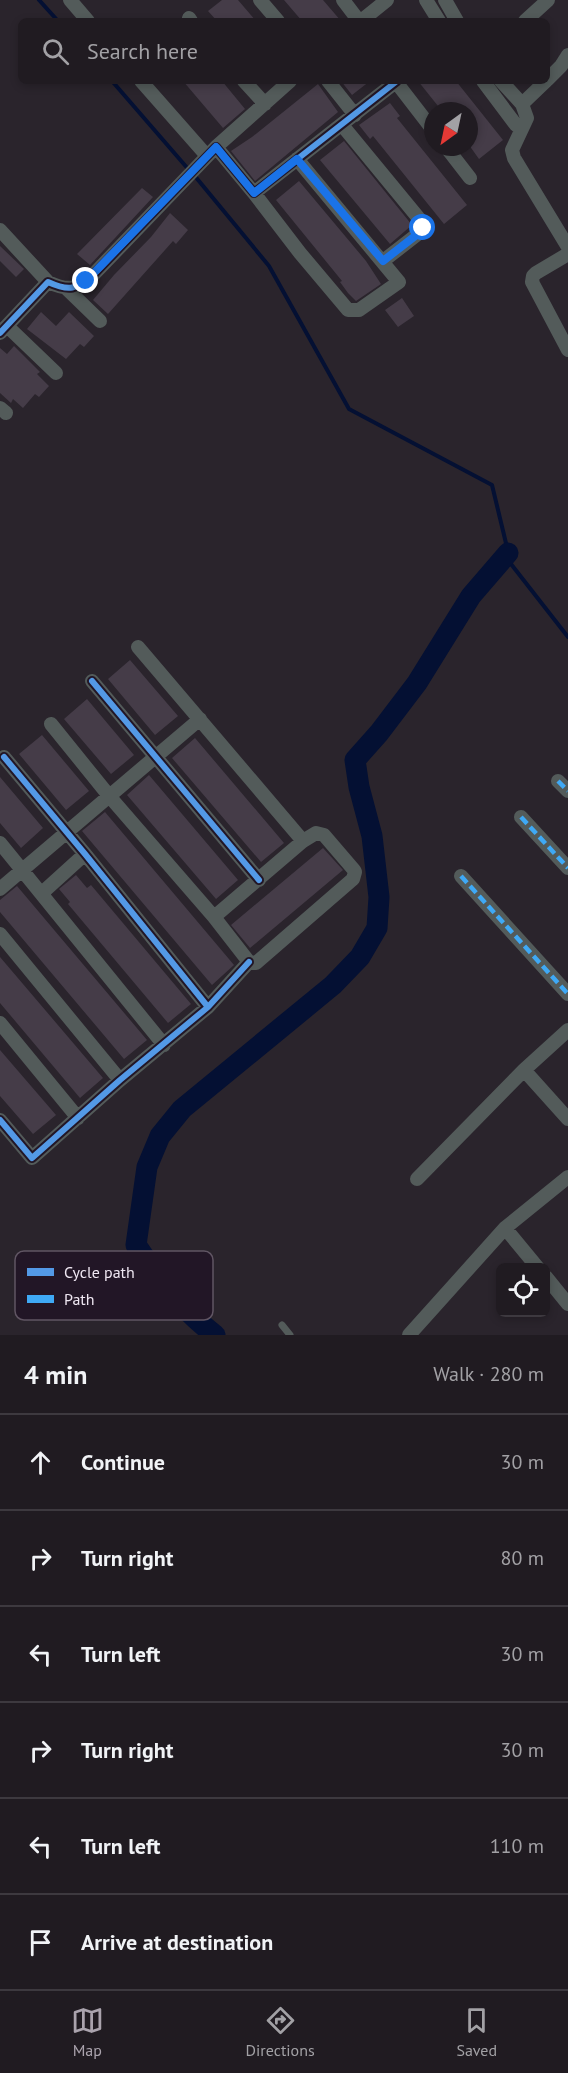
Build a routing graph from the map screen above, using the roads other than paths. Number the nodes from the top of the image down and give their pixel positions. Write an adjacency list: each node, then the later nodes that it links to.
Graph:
1 (70, 0): 8 (street)
2 (260, 0): 9 (street)
3 (343, 0): 10 (street)
4 (387, 0): 11 (street)
5 (426, 0): 12 (street)
6 (445, 0): 13 (street)
7 (548, 0): 14 (street)
8 (85, 18)
9 (275, 18)
10 (358, 18)
11 (364, 18)
12 (437, 18)
13 (455, 18)
14 (528, 18)
15 (568, 55): 16 (street)
16 (550, 76)
17 (144, 84): 32 (street)
18 (247, 84): 26 (street)
19 (287, 84): 26 (street)
20 (330, 84): 28 (street)
21 (392, 84): 28 (street)
22 (398, 84): 29 (street)
23 (485, 84): 31 (street)
24 (504, 84): 27 (street)
25 (542, 84): 27 (street)
26 (265, 104): 32 (street)
27 (522, 104): 38 (street)
28 (355, 115): 30 (street)
29 (424, 118)
30 (342, 125): 34 (street); 40 (street)
31 (516, 125)
32 (208, 155): 36 (street); 42 (street)
33 (453, 156): 35 (street)
34 (297, 159): 36 (street); 40 (street)
35 (470, 178)
36 (254, 193): 40 (street)
37 (0, 230): 41 (street)
38 (568, 247)
39 (568, 254): 45 (street)
40 (383, 261)
41 (48, 282): 42 (street); 44 (street)
42 (67, 289): 43 (street)
43 (100, 321)
44 (3, 329): 46 (street)
45 (568, 350)
46 (57, 373)
47 (138, 647): 49 (street)
48 (92, 681): 52 (street)
49 (200, 719): 52 (street); 58 (street)
50 (51, 724): 55 (street)
51 (4, 758): 57 (street)
52 (156, 758): 55 (street); 64 (street)
53 (558, 781): 54 (street)
54 (568, 791)
55 (110, 797): 57 (street); 67 (street)
56 (521, 818): 61 (street)
57 (67, 832): 60 (street); 62 (street)
58 (303, 841): 64 (street); 69 (street)
59 (0, 843): 62 (street)
60 (85, 854): 66 (street); 71 (street)
61 (568, 868)
62 (24, 870): 65 (street); 66 (street)
63 (461, 876): 70 (street)
64 (259, 880): 67 (street)
65 (0, 889)
66 (42, 892): 74 (street)
67 (214, 917): 69 (street)
68 (0, 933): 76 (street)
69 (249, 962): 71 (street)
70 (568, 994)
71 (208, 1007): 74 (street)
72 (0, 1023): 77 (street)
73 (568, 1030): 75 (street)
74 (164, 1045): 76 (street)
75 (524, 1070): 78 (street); 80 (street)
76 (120, 1080): 77 (street)
77 (78, 1118): 79 (street)
78 (568, 1119)
79 (0, 1120)
80 (417, 1179)
81 (565, 1185): 82 (street)
82 (505, 1228): 83 (street); 88 (street)
83 (534, 1263)
84 (550, 1281): 85 (street)
85 (568, 1304)
86 (282, 1325): 87 (lane)
87 (290, 1335)
88 (409, 1335)

